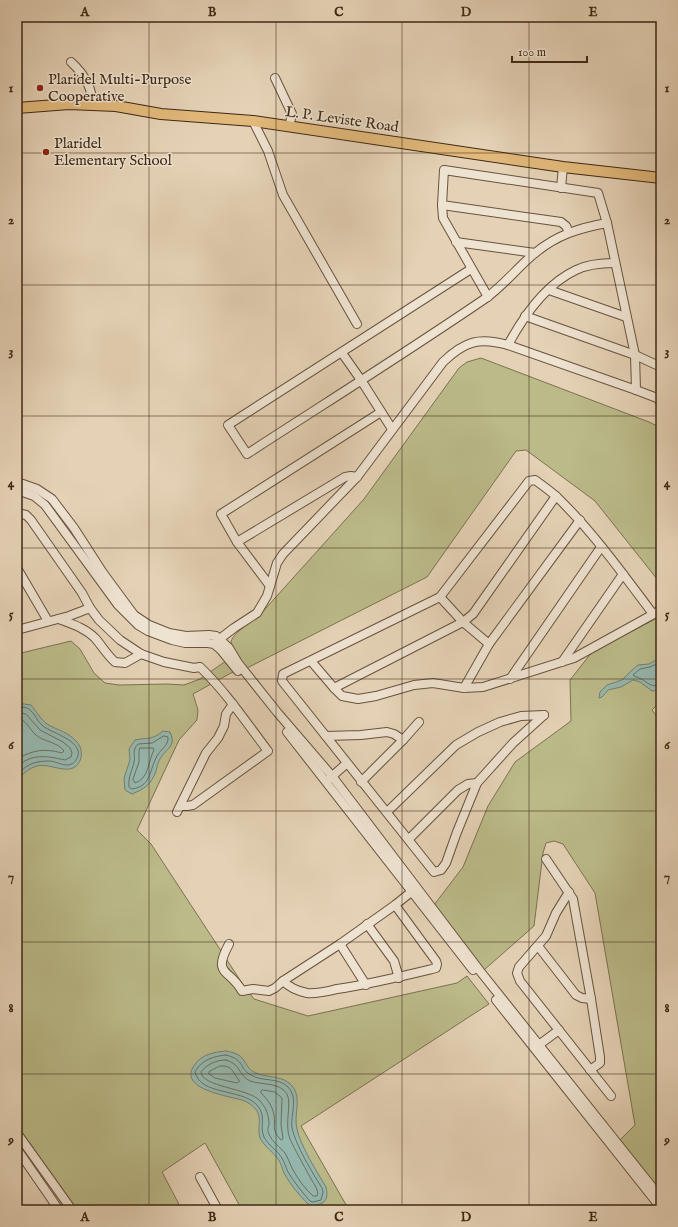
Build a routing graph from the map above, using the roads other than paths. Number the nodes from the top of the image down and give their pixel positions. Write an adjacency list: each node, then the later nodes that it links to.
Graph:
1 (71, 62): 3 (street)
2 (275, 78): 6 (street)
3 (92, 105): 4 (main road, L. P. Leviste Road); 5 (main road, L. P. Leviste Road)
4 (17, 108)
5 (253, 121): 6 (main road, L. P. Leviste Road); 21 (street)
6 (289, 127): 7 (main road, L. P. Leviste Road)
7 (563, 167): 8 (main road, L. P. Leviste Road); 9 (street)
8 (661, 178)
9 (561, 188): 10 (street); 11 (street)
10 (442, 205): 12 (street); 13 (street)
11 (607, 223): 12 (street); 15 (street)
12 (569, 232): 14 (street)
13 (456, 242): 14 (street); 16 (street)
14 (535, 252): 18 (street)
15 (615, 262): 17 (street); 20 (street)
16 (471, 269): 18 (street); 23 (street)
17 (548, 290): 19 (street); 20 (street)
18 (488, 296): 26 (street)
19 (525, 316): 22 (street); 24 (street)
20 (626, 317): 24 (street)
21 (356, 324)
22 (508, 345): 27 (street); 30 (street)
23 (342, 353): 26 (street); 26 (street)
24 (635, 355): 25 (street); 27 (street)
25 (661, 367)
26 (361, 380): 29 (street)
27 (636, 390): 28 (street)
28 (661, 403)
29 (381, 412): 30 (street); 37 (street)
30 (392, 429): 31 (street)
31 (357, 476): 37 (street); 41 (street)
32 (17, 484): 50 (street)
33 (17, 490): 50 (street)
34 (556, 496): 36 (street); 42 (street); 47 (street)
35 (17, 513): 43 (street)
36 (580, 520): 38 (street); 51 (street)
37 (237, 542): 41 (street)
38 (601, 547): 40 (street); 56 (street)
39 (17, 568): 46 (street)
40 (623, 574): 44 (street); 55 (street)
41 (270, 586): 48 (street)
42 (440, 597): 47 (street); 54 (street)
43 (90, 608): 45 (street); 53 (street)
44 (657, 612): 55 (street)
45 (59, 619): 46 (street); 53 (street)
46 (48, 621): 49 (street)
47 (463, 622): 51 (street); 57 (street)
48 (234, 628): 50 (street); 52 (street)
49 (17, 630)
50 (217, 641): 52 (street); 64 (street)
51 (489, 644): 58 (street)
52 (229, 648): 64 (street)
53 (141, 654): 59 (street)
54 (311, 661): 57 (street); 61 (street)
55 (562, 662): 56 (street)
56 (510, 679): 58 (street)
57 (334, 688): 58 (street)
58 (464, 688)
59 (233, 704): 59 (street)
60 (419, 722): 62 (street)
61 (326, 736): 62 (street); 63 (street)
62 (403, 740): 65 (street)
63 (346, 764): 64 (street); 65 (street)
64 (329, 778): 70 (street)
65 (361, 782): 67 (street)
66 (477, 783): 67 (street); 68 (street); 68 (street)
67 (388, 812): 68 (street)
68 (408, 839)
69 (546, 859): 71 (street)
70 (414, 889): 72 (street); 82 (street)
71 (569, 892): 76 (street); 80 (street)
72 (395, 905): 73 (street); 77 (street)
73 (367, 924): 75 (street); 77 (street)
74 (229, 944): 78 (street)
75 (340, 944): 78 (street); 79 (street)
76 (538, 946): 80 (street); 81 (street)
77 (399, 978): 79 (street)
78 (283, 981): 79 (street)
79 (366, 985)
80 (591, 999): 83 (street)
81 (559, 1030): 82 (street); 83 (street)
82 (536, 1046): 88 (street)
83 (590, 1070): 84 (street)
84 (611, 1096)
85 (17, 1133): 90 (street)
86 (17, 1149): 89 (street)
87 (200, 1177): 91 (street)
88 (660, 1200)
89 (59, 1210)
90 (72, 1210)
91 (218, 1210)

